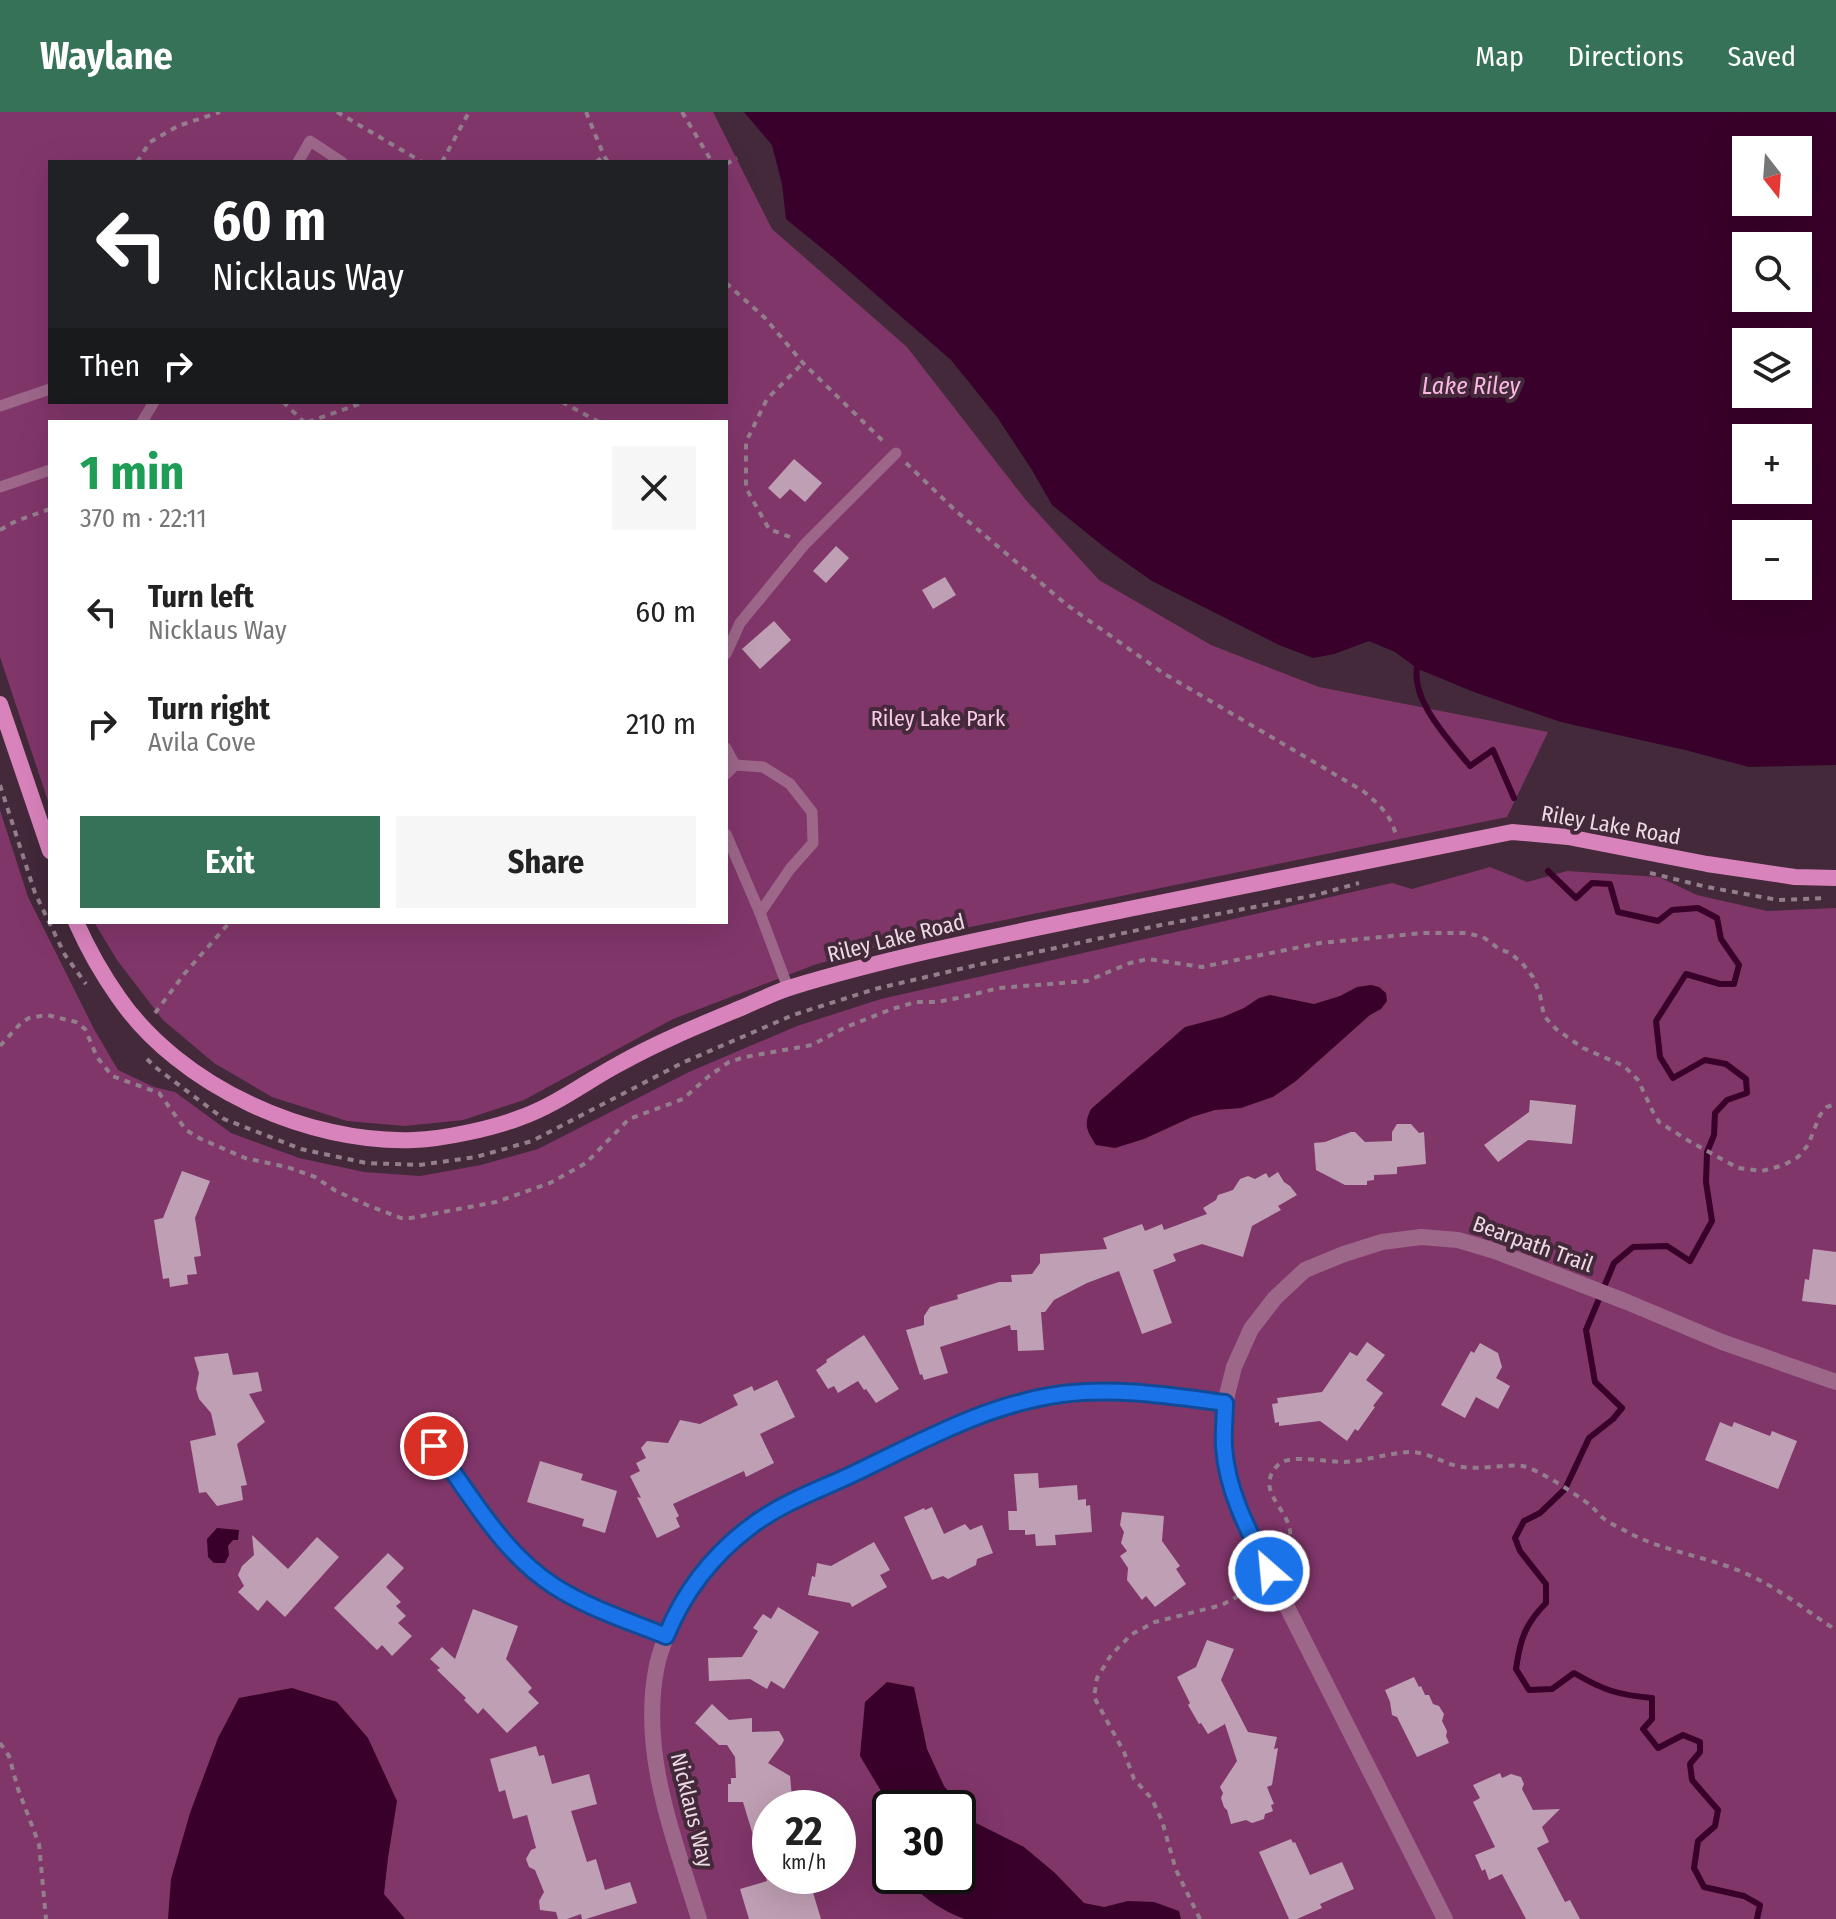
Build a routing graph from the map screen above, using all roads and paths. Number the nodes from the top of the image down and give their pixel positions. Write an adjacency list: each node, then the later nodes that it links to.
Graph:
1 (220, 112): 8 (path)
2 (337, 112): 11 (path)
3 (469, 112): 12 (path)
4 (586, 112): 6 (path)
5 (682, 112): 15 (path)
6 (604, 156): 13 (path); 14 (path)
7 (737, 158): 16 (path)
8 (138, 160)
9 (299, 160): 10 (lane)
10 (339, 160)
11 (419, 160)
12 (443, 160)
13 (599, 160)
14 (607, 160)
15 (711, 160)
16 (728, 163)
17 (728, 285): 18 (path)
18 (803, 363): 27 (path); 32 (path)
19 (48, 390): 23 (lane)
20 (285, 404): 24 (path)
21 (359, 404): 25 (path)
22 (566, 404): 26 (path)
23 (0, 406)
24 (304, 420)
25 (312, 420)
26 (595, 420)
27 (896, 453): 32 (lane); 41 (path)
28 (48, 471): 29 (lane)
29 (0, 487)
30 (48, 510): 31 (path)
31 (0, 530)
32 (805, 544): 33 (lane)
33 (728, 650)
34 (0, 704): 40 (street)
35 (728, 752): 36 (lane)
36 (735, 765): 37 (lane); 46 (lane)
37 (728, 772)
38 (0, 785): 47 (path)
39 (728, 839): 46 (lane)
40 (48, 845)
41 (1400, 853): 43 (street, Riley Lake Road); 51 (street, Riley Lake Road)
42 (1650, 873): 45 (path)
43 (1836, 878)
44 (1361, 882): 55 (path)
45 (1836, 897)
46 (760, 913): 51 (lane)
47 (48, 920)
48 (50, 924): 52 (path)
49 (77, 924): 53 (street, Riley Lake Road)
50 (228, 924): 53 (path)
51 (788, 988): 53 (street, Riley Lake Road)
52 (90, 989)
53 (144, 1027)
54 (0, 1046): 56 (path)
55 (139, 1050)
56 (1836, 1104)
57 (1836, 1382): 58 (street, Bearpath Trail)
58 (1225, 1403): 60 (street, Bearpath Trail); 62 (street, Nicklaus Way)
59 (434, 1446): 62 (street)
60 (1269, 1571): 61 (path); 66 (path); 67 (street, Bearpath Trail)
61 (1836, 1630)
62 (666, 1636): 65 (street, Nicklaus Way)
63 (0, 1743): 64 (path)
64 (46, 1919)
65 (699, 1919)
66 (1200, 1919)
67 (1445, 1919)

